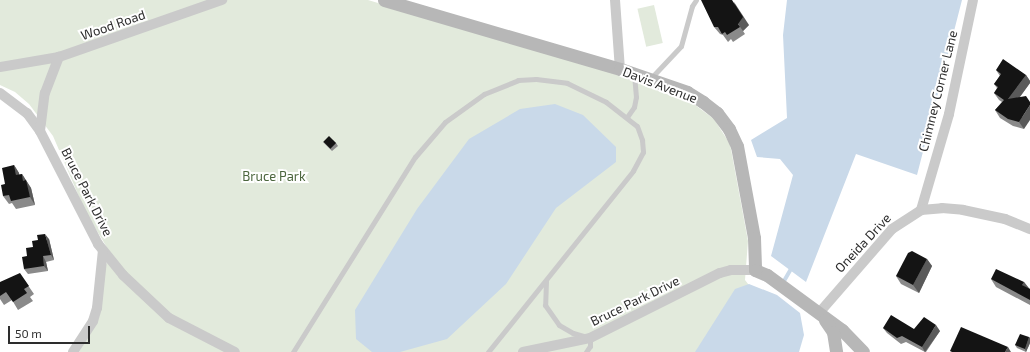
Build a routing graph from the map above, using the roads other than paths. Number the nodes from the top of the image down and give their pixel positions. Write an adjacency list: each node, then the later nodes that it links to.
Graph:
1 (222, 0): 6 (street, Wood Road)
2 (384, 0): 8 (main road, Davis Avenue)
3 (615, 0): 8 (street)
4 (696, 0): 10 (lane)
5 (973, 0): 14 (street, Chimney Corner Lane)
6 (59, 57): 7 (street, Wood Road); 13 (street)
7 (0, 67)
8 (620, 69): 9 (main road, Davis Avenue)
9 (634, 75): 10 (main road, Davis Avenue); 12 (lane)
10 (649, 80): 17 (main road, Davis Avenue)
11 (0, 93): 13 (street, Bruce Park Drive)
12 (627, 118): 18 (lane); 23 (lane)
13 (40, 131): 16 (street, Bruce Park Drive)
14 (921, 210): 15 (street, Oneida Drive); 19 (street, Oneida Drive)
15 (1030, 229)
16 (103, 250): 21 (street); 22 (street, Bruce Park Drive)
17 (761, 273): 19 (main road); 20 (street, Bruce Park Drive)
18 (546, 281): 20 (lane); 24 (lane)
19 (821, 315): 27 (main road); 28 (main road)
20 (590, 338): 25 (street, Bruce Park Drive); 26 (lane)
21 (73, 352)
22 (234, 352)
23 (293, 352)
24 (488, 352)
25 (522, 352)
26 (586, 352)
27 (836, 352)
28 (863, 352)

